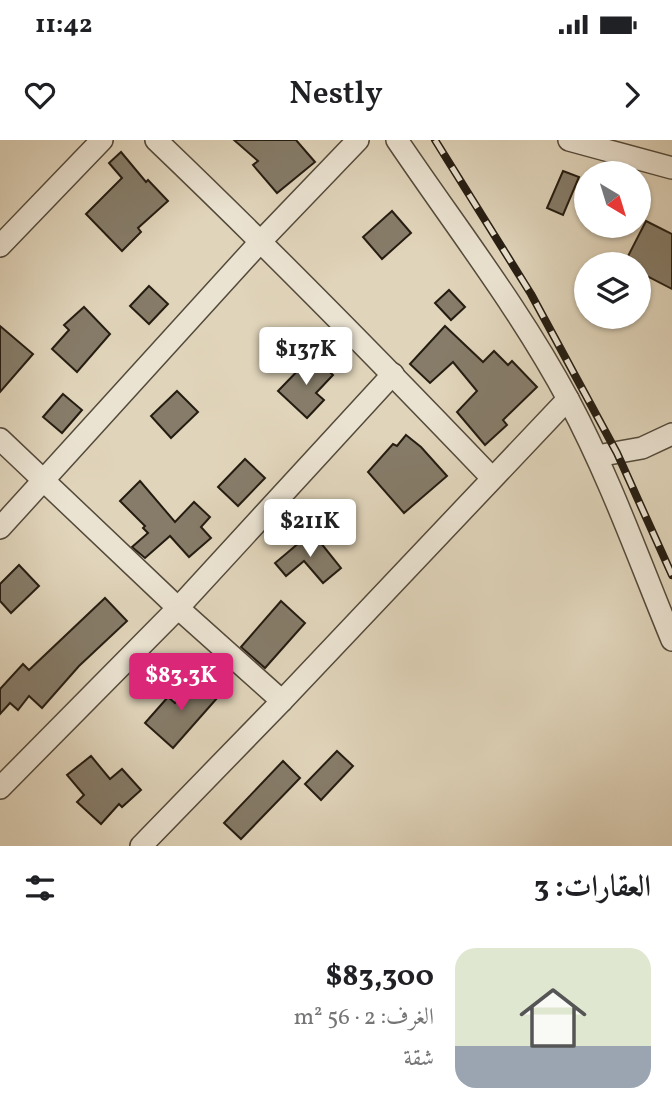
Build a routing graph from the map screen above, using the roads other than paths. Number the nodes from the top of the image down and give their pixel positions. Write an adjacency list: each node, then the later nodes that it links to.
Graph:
1 (102, 140): 9 (street)
2 (156, 140): 8 (street)
3 (358, 140): 8 (street)
4 (397, 140): 11 (street)
5 (569, 140): 6 (street)
6 (648, 150): 7 (street)
7 (672, 168)
8 (261, 241): 10 (street); 16 (street)
9 (0, 246)
10 (393, 374): 15 (street); 18 (street)
11 (568, 399): 14 (street); 15 (street)
12 (672, 433): 14 (street)
13 (0, 439): 16 (street)
14 (597, 456): 19 (street)
15 (492, 478): 20 (street)
16 (45, 481): 17 (street); 18 (street)
17 (0, 528)
18 (178, 608): 20 (street); 21 (street)
19 (672, 640)
20 (282, 701): 22 (street)
21 (0, 788)
22 (141, 846)

